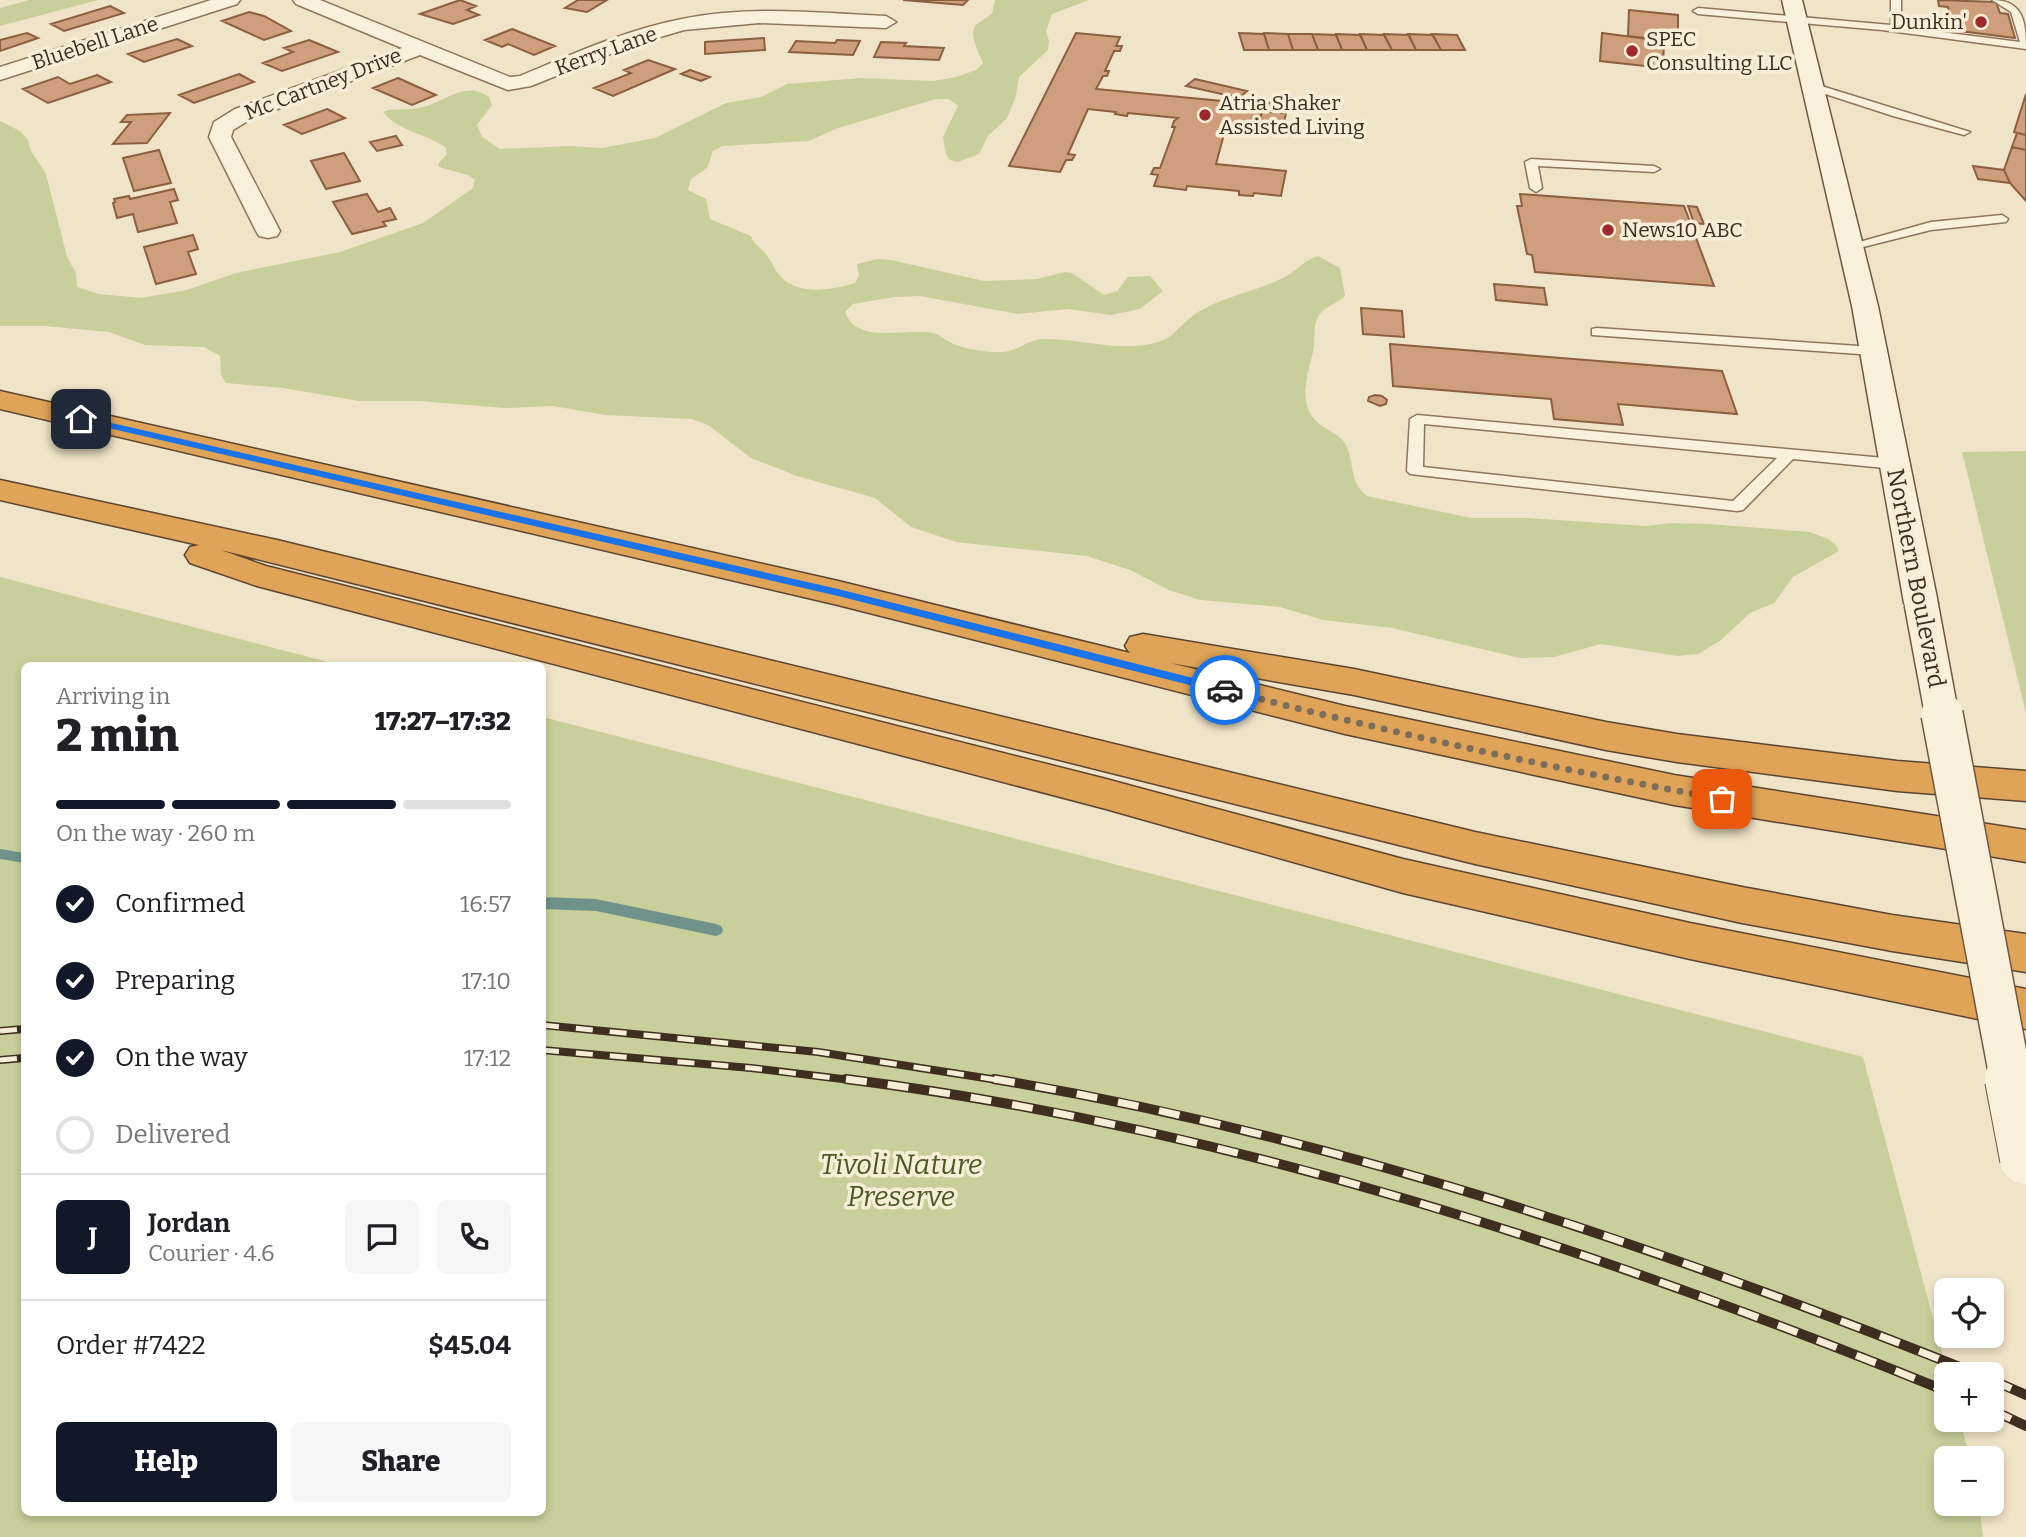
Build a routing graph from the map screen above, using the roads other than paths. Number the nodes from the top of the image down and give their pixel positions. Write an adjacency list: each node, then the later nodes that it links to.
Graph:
1 (230, 0): 13 (street, Bluebell Lane)
2 (303, 0): 12 (street)
3 (1896, 0): 10 (lane)
4 (1997, 0): 11 (lane)
5 (682, 7): 8 (street, Kerry Lane)
6 (1794, 10): 7 (lane); 10 (lane); 14 (street, Northern Boulevard)
7 (1698, 11)
8 (701, 21): 9 (street, Kerry Lane); 12 (street, Kerry Lane)
9 (886, 22)
10 (1896, 29): 11 (lane)
11 (2026, 45)
12 (417, 49): 19 (street, Mc Cartney Drive)
13 (0, 74)
14 (1811, 86): 15 (lane); 20 (street, Northern Boulevard)
15 (1964, 132)
16 (1654, 169): 17 (lane)
17 (1536, 188)
18 (2002, 219): 20 (lane)
19 (268, 231)
20 (1851, 246): 22 (street, Northern Boulevard)
21 (1597, 332): 22 (lane)
22 (1873, 351): 25 (street, Northern Boulevard)
23 (0, 400): 28 (highway)
24 (1789, 454): 24 (lane); 25 (lane)
25 (1895, 464): 33 (street, Northern Boulevard, bridge)
26 (0, 490): 27 (highway)
27 (68, 507): 31 (highway); 32 (highway)
28 (838, 593): 29 (highway); 30 (highway)
29 (2026, 786)
30 (2026, 846)
31 (2026, 953)
32 (2026, 1009)
33 (2026, 1158)

